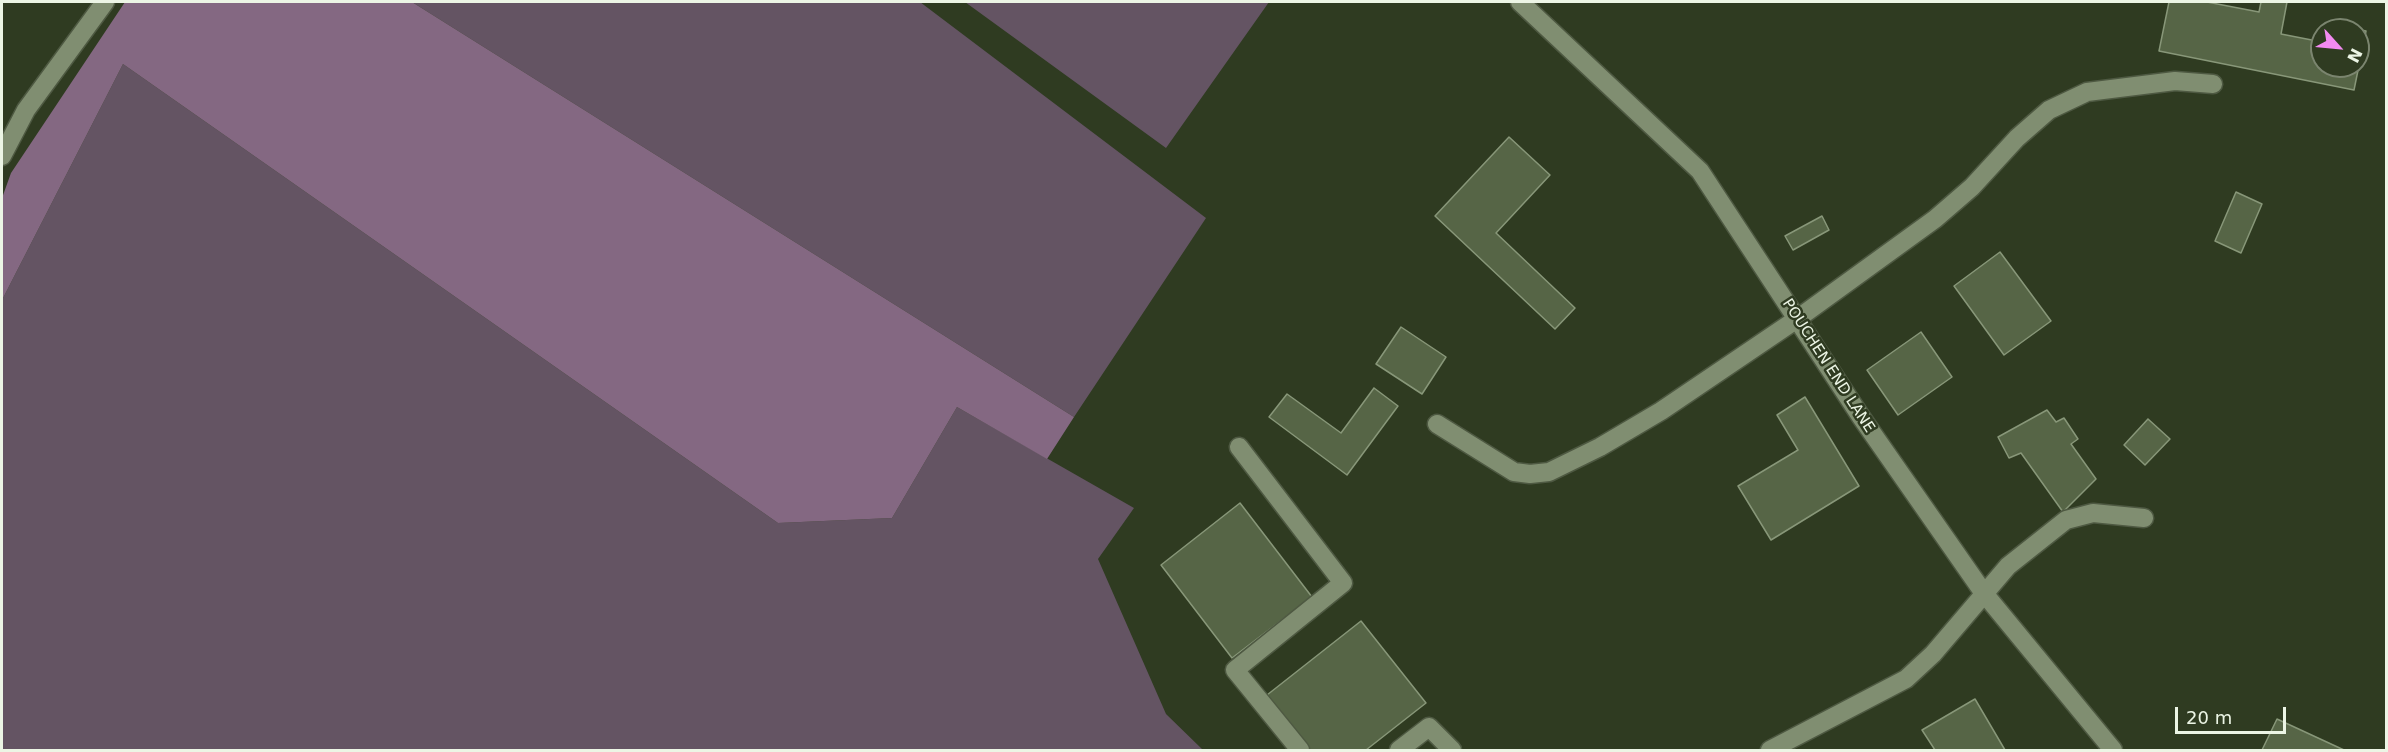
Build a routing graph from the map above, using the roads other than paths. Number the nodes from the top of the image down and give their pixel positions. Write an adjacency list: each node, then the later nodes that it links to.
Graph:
1 (105, 2): 4 (street)
2 (1520, 2): 5 (street, POUCHEN END LANE)
3 (2213, 84): 5 (street)
4 (2, 156)
5 (1797, 319): 6 (street); 9 (street, POUCHEN END LANE)
6 (1437, 424)
7 (1239, 447): 10 (street)
8 (2144, 518): 9 (street)
9 (1983, 592): 13 (street); 14 (street, POUCHEN END LANE)
10 (1300, 750)
11 (1399, 750): 12 (street)
12 (1452, 750)
13 (1770, 750)
14 (2113, 750)

